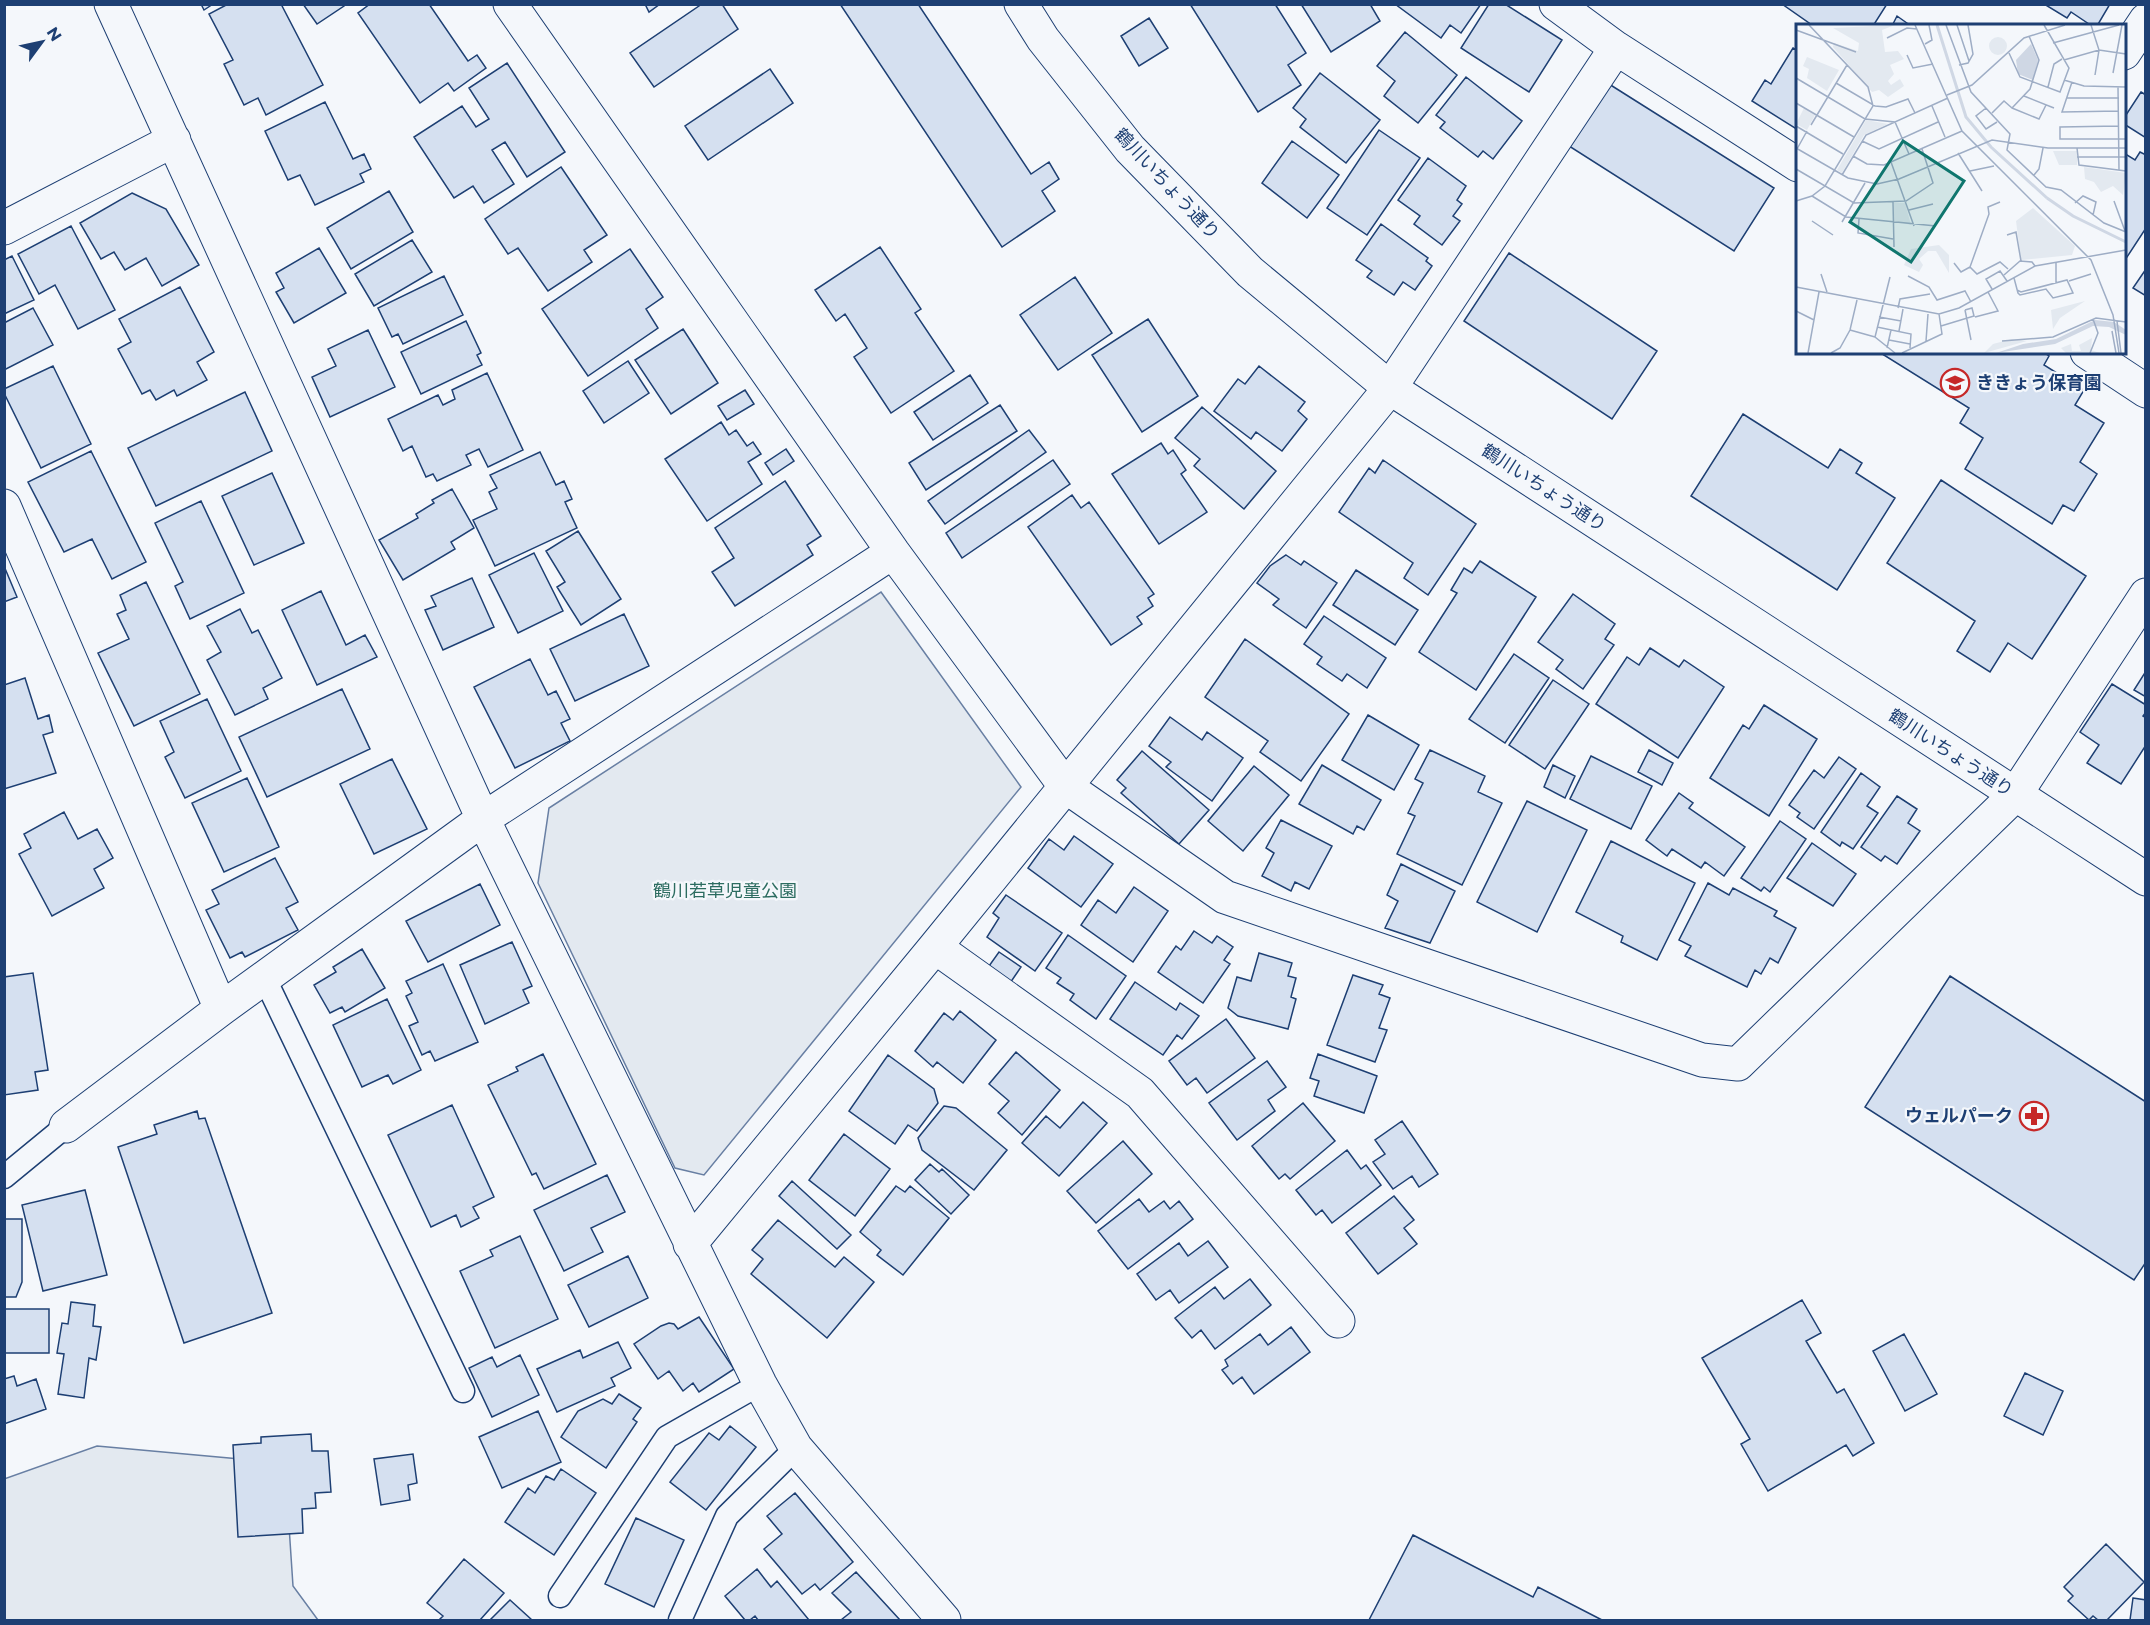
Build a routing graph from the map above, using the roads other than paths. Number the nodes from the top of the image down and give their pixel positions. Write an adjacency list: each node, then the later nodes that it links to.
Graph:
1 (111, 4): 8 (street)
2 (510, 4): 15 (street)
3 (1022, 4): 12 (street, 鶴川いちょう通り)
4 (1556, 4): 6 (street)
5 (2145, 20): 7 (street)
6 (1616, 48): 9 (street); 12 (street)
7 (2126, 50)
8 (174, 140): 10 (street); 19 (street)
9 (1796, 164)
10 (4, 228)
11 (2090, 354): 13 (street)
12 (1390, 387): 17 (street); 18 (street, 鶴川いちょう通り)
13 (2145, 391)
14 (4, 506): 23 (street)
15 (893, 552): 17 (street); 19 (street)
16 (2145, 595): 18 (street)
17 (1065, 786): 18 (street); 21 (street)
18 (2015, 795): 20 (street, 鶴川いちょう通り)
19 (483, 819): 22 (street); 26 (street)
20 (2145, 879)
21 (935, 947): 26 (street); 27 (street)
22 (264, 977): 23 (street); 29 (lane)
23 (221, 1009): 24 (street)
24 (66, 1126): 25 (lane)
25 (4, 1177)
26 (690, 1244): 28 (street)
27 (1338, 1321)
28 (760, 1384): 30 (street); 31 (lane)
29 (463, 1391)
30 (796, 1448): 32 (lane); 33 (street)
31 (560, 1596)
32 (680, 1620)
33 (944, 1620)

